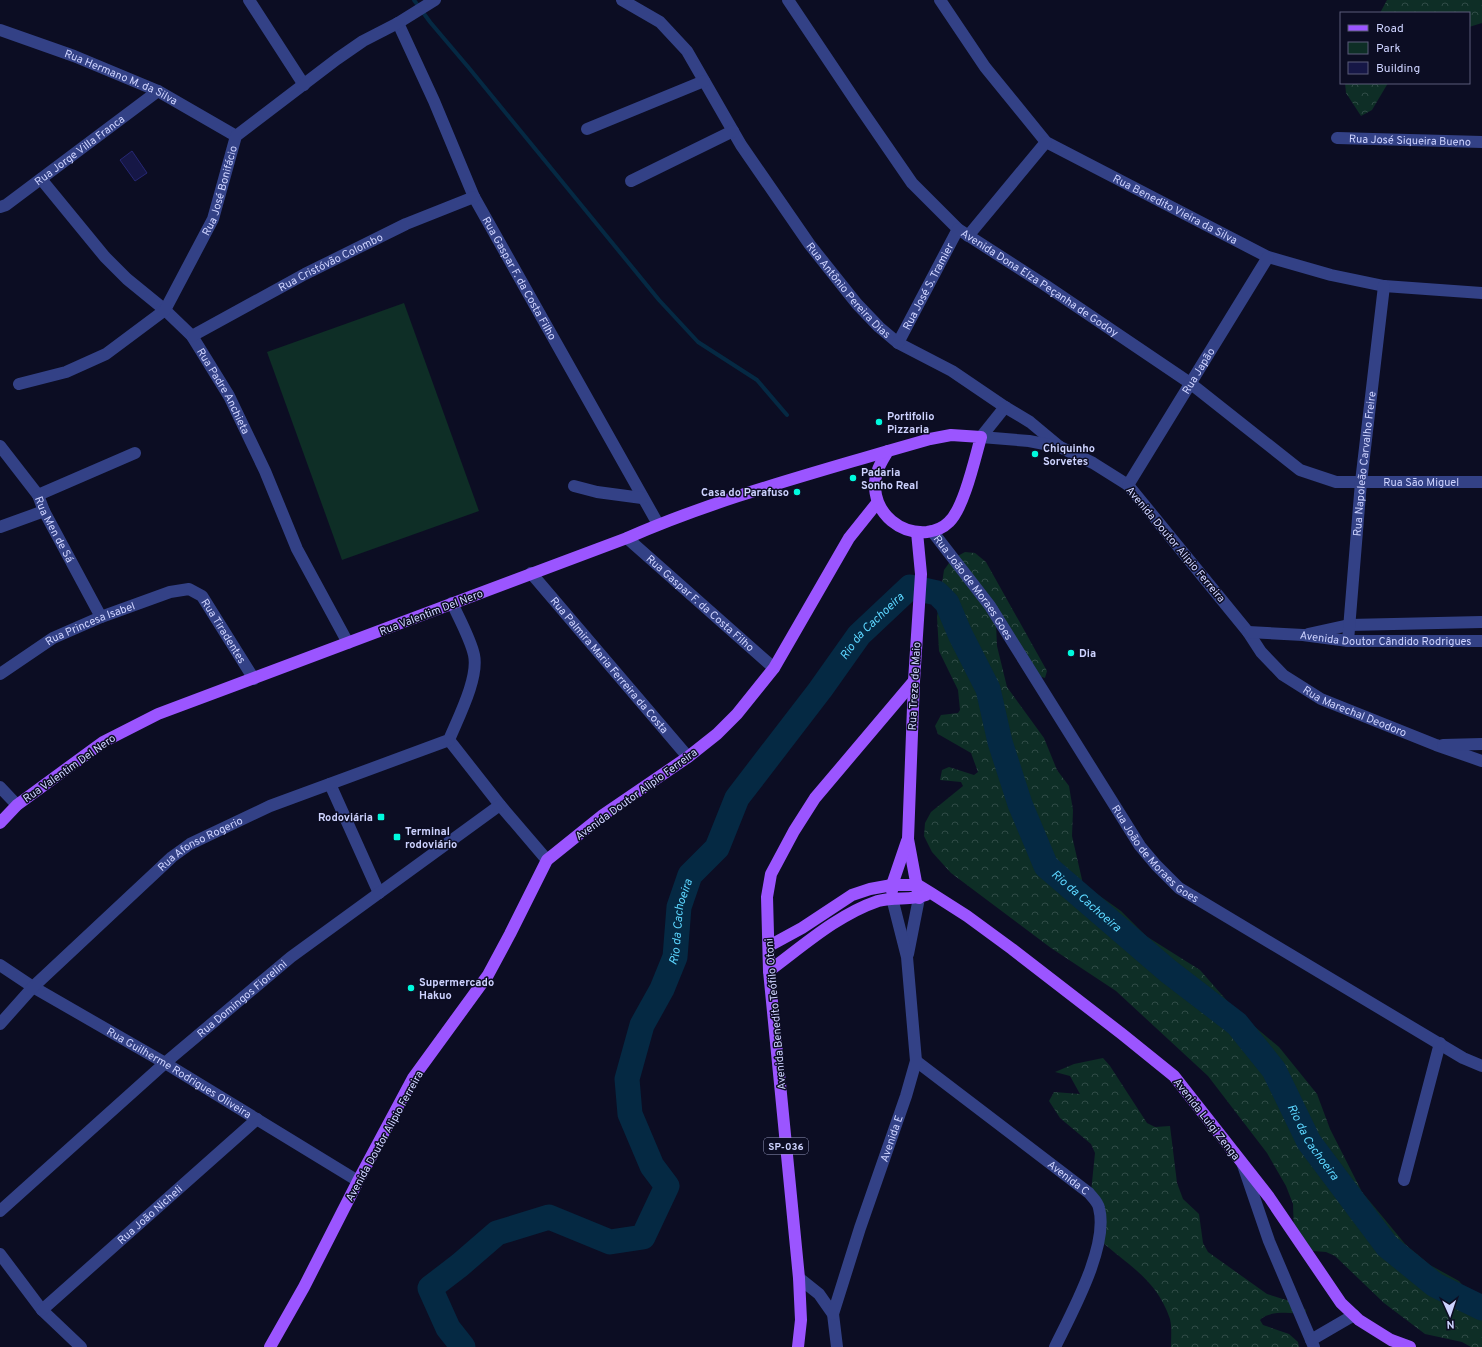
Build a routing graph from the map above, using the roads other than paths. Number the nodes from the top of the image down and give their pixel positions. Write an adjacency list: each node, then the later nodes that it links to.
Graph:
1 (249, 0): 9 (street)
2 (622, 0): 8 (street, Rua Antônio Pereira Dias)
3 (788, 0): 21 (street, Avenida Dona Elza Peçanha de Godoy)
4 (940, 0): 15 (street, Rua Benedito Vieira da Silva)
5 (431, 2): 6 (street, Rua José Bonifácio)
6 (398, 23): 9 (street, Rua José Bonifácio); 19 (street, Rua Gaspar F. da Costa Filho)
7 (0, 30): 10 (street, Rua Hermano M. da Silva)
8 (704, 81): 11 (street); 12 (street, Rua Antônio Pereira Dias)
9 (304, 85): 13 (street, Rua José Bonifácio)
10 (158, 91): 13 (street, Rua Hermano M. da Silva); 17 (street, Rua Jorge Villa Franca)
11 (587, 130)
12 (733, 131): 18 (street); 28 (street, Rua Antônio Pereira Dias)
13 (236, 136): 26 (street, Rua José Bonifácio)
14 (1338, 138): 16 (street, Rua José Siqueira Bueno)
15 (1046, 142): 22 (street, Rua José S. Tramier); 23 (street, Rua Benedito Vieira da Silva)
16 (1482, 142)
17 (41, 179): 20 (street, Rua Jorge Villa Franca); 26 (street, Rua Padre Anchieta)
18 (631, 181)
19 (474, 197): 27 (street, Rua Cristóvão Colombo); 42 (street, Rua Gaspar F. da Costa Filho)
20 (0, 207)
21 (958, 229): 22 (street, Avenida Dona Elza Peçanha de Godoy); 28 (street, Rua José S. Tramier)
22 (968, 236): 29 (street, Avenida Dona Elza Peçanha de Godoy)
23 (1268, 257): 24 (street, Rua Benedito Vieira da Silva); 29 (street, Rua Japão)
24 (1384, 286): 25 (street, Rua Benedito Vieira da Silva); 37 (street, Rua Napoleão Carvalho Freire)
25 (1482, 293)
26 (164, 310): 27 (street, Rua Padre Anchieta); 30 (street, Rua José Bonifácio)
27 (192, 336): 60 (street, Rua Padre Anchieta)
28 (898, 343): 31 (street, Rua Antônio Pereira Dias)
29 (1190, 383): 37 (street, Avenida Dona Elza Peçanha de Godoy); 39 (street, Rua Japão)
30 (19, 384)
31 (1005, 406): 32 (street); 34 (street, Rua Antônio Pereira Dias)
32 (982, 437): 34 (street, Avenida Doutor Alipio Ferreira); 35 (main road); 47 (main road)
33 (0, 446): 41 (street, Rua Men de Sá)
34 (1060, 447): 39 (street, Avenida Doutor Alipio Ferreira)
35 (888, 450): 43 (main road); 45 (main road, Rua Valentim Del Nero)
36 (135, 453): 41 (street)
37 (1361, 482): 38 (street, Rua São Miguel); 55 (street, Rua Napoleão Carvalho Freire)
38 (1482, 482)
39 (1128, 485): 56 (street, Avenida Doutor Alipio Ferreira)
40 (574, 486): 42 (street)
41 (38, 495): 44 (street, Rua Men de Sá)
42 (642, 498): 45 (street, Rua Gaspar F. da Costa Filho)
43 (877, 503): 48 (main road); 61 (main road, Avenida Doutor Alipio Ferreira)
44 (44, 511): 46 (street); 53 (street, Rua Men de Sá)
45 (658, 524): 49 (main road, Rua Valentim Del Nero)
46 (0, 527)
47 (932, 531): 48 (main road); 89 (street, Rua João de Moraes Goes)
48 (917, 532): 64 (main road, Rua Treze de Maio)
49 (627, 538): 50 (main road, Rua Valentim Del Nero); 61 (street, Rua Gaspar F. da Costa Filho)
50 (531, 573): 52 (main road, Rua Valentim Del Nero); 68 (street, Rua Palmira Maria Ferreira da Costa)
51 (189, 589): 53 (street, Rua Princesa Isabel); 63 (street, Rua Tiradentes)
52 (452, 603): 60 (main road, Rua Valentim Del Nero); 65 (street)
53 (101, 617): 62 (street, Rua Princesa Isabel)
54 (1482, 622): 55 (street, Avenida Doutor Cândido Rodrigues)
55 (1349, 625): 57 (street, Avenida Doutor Cândido Rodrigues); 58 (street, Rua Napoleão Carvalho Freire)
56 (1248, 632): 57 (street); 67 (street, Rua Marechal Deodoro)
57 (1303, 635): 58 (street, Avenida Doutor Cândido Rodrigues)
58 (1348, 641): 59 (street, Avenida Doutor Cândido Rodrigues)
59 (1482, 641)
60 (348, 643): 63 (main road, Rua Valentim Del Nero)
61 (774, 668): 68 (main road, Avenida Doutor Alipio Ferreira)
62 (0, 674)
63 (254, 679): 72 (main road, Rua Valentim Del Nero)
64 (914, 681): 75 (main road, Rua Treze de Maio); 83 (main road, Avenida Benedito Teófilo Otoni)
65 (449, 740): 70 (street, Rua Afonso Rogerio); 73 (street)
66 (1482, 744): 67 (street)
67 (1436, 745): 69 (street, Rua Marechal Deodoro)
68 (688, 757): 76 (main road, Avenida Doutor Alipio Ferreira)
69 (1482, 761)
70 (330, 784): 79 (street); 87 (street, Rua Afonso Rogerio)
71 (0, 787): 72 (street)
72 (16, 805): 74 (main road, Rua Valentim Del Nero)
73 (500, 805): 76 (street); 79 (street, Rua Domingos Fiorelini)
74 (0, 823)
75 (908, 839): 77 (main road, Rua Treze de Maio); 78 (main road, Rua Treze de Maio)
76 (547, 860): 96 (main road, Avenida Doutor Alipio Ferreira)
77 (892, 885): 78 (main road); 81 (main road, Rua Treze de Maio); 83 (main road)
78 (918, 885): 80 (main road, Avenida Luigi Zenga); 82 (main road, Rua Treze de Maio)
79 (379, 893): 91 (street, Rua Domingos Fiorelini)
80 (931, 893): 82 (main road); 94 (main road, Avenida Luigi Zenga)
81 (892, 898): 82 (main road); 84 (street, Avenida E); 86 (main road)
82 (919, 898): 84 (street, Avenida E)
83 (769, 946): 86 (main road, Avenida Benedito Teófilo Otoni / SP-036)
84 (907, 958): 90 (street, Avenida E)
85 (0, 965): 87 (street, Rua Guilherme Rodrigues Oliveira)
86 (769, 972): 99 (main road, Avenida Benedito Teófilo Otoni / SP-036)
87 (33, 987): 88 (street, Rua Afonso Rogerio); 91 (street, Rua Guilherme Rodrigues Oliveira)
88 (0, 1024)
89 (1440, 1043): 92 (street, Rua João de Moraes Goes); 95 (street)
90 (916, 1061): 101 (street, Avenida E); 108 (street, Avenida C)
91 (165, 1063): 93 (street, Rua Guilherme Rodrigues Oliveira); 97 (street, Rua Domingos Fiorelini)
92 (1482, 1066)
93 (257, 1119): 96 (street, Rua Guilherme Rodrigues Oliveira); 100 (street, Rua João Nicheli)
94 (1243, 1164): 102 (main road, Avenida Luigi Zenga); 103 (street)
95 (1404, 1180)
96 (358, 1181): 105 (main road, Avenida Doutor Alipio Ferreira)
97 (0, 1212)
98 (0, 1254): 100 (street)
99 (799, 1278): 101 (street); 106 (main road, Avenida Benedito Teófilo Otoni / SP-036)
100 (42, 1310): 104 (street)
101 (833, 1314): 107 (street)
102 (1354, 1315): 103 (street); 109 (main road, Avenida Luigi Zenga)
103 (1312, 1344)
104 (81, 1347)
105 (270, 1347)
106 (798, 1347)
107 (837, 1347)
108 (1055, 1347)
109 (1410, 1347)

